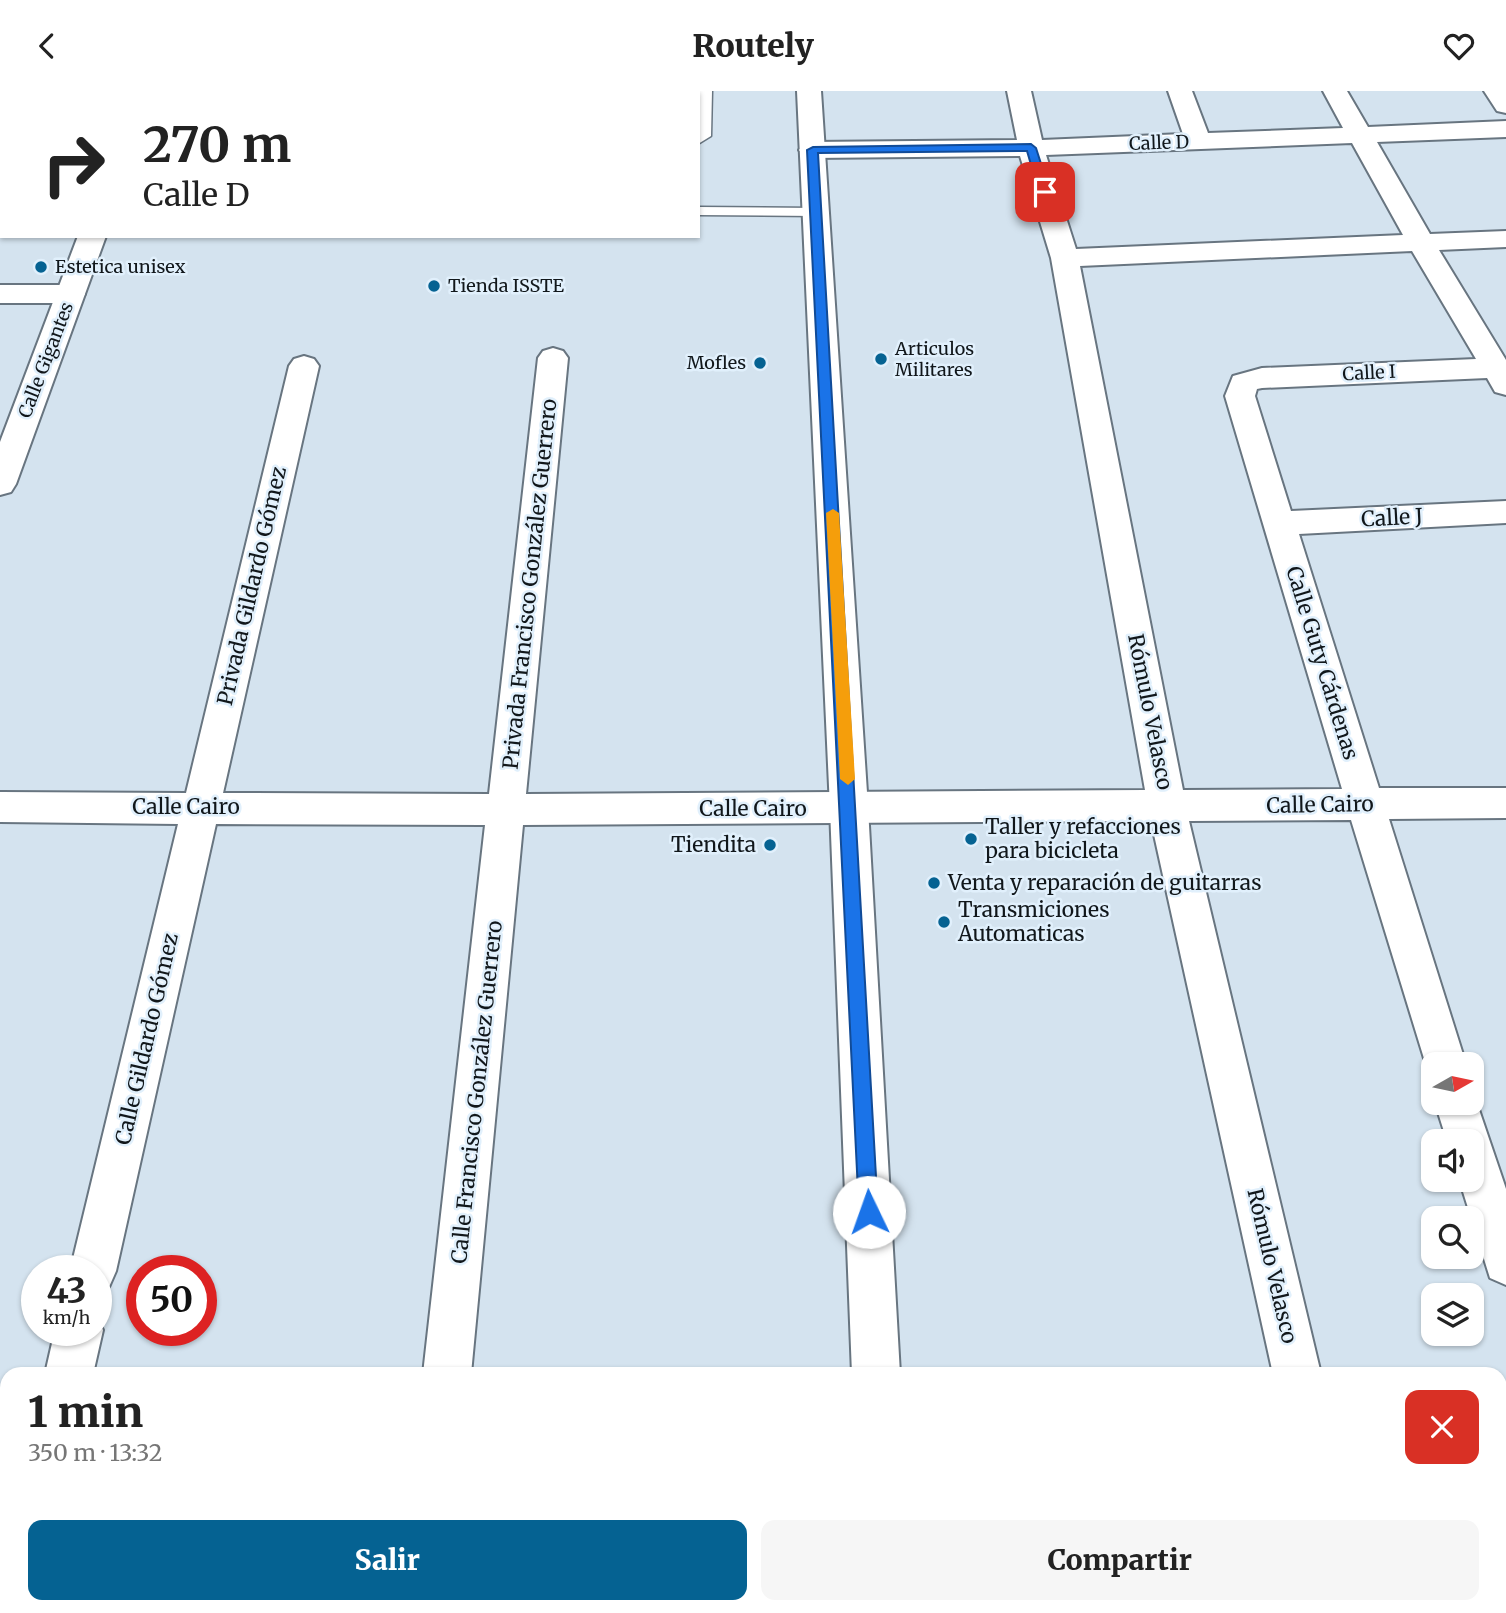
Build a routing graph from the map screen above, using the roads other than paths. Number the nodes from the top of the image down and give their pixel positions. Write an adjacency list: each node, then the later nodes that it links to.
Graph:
1 (705, 91): 10 (lane)
2 (809, 91): 13 (street)
3 (1019, 91): 12 (street, Rómulo Velasco)
4 (1180, 91): 11 (street)
5 (1335, 91): 9 (street)
6 (1496, 91): 7 (street)
7 (1506, 106)
8 (1506, 129): 9 (street, Calle D)
9 (1361, 137): 11 (street, Calle D); 18 (street)
10 (700, 139)
11 (1199, 142): 12 (street, Calle D)
12 (1031, 148): 13 (street, Calle D); 19 (street, Rómulo Velasco)
13 (813, 150): 15 (street)
14 (700, 211): 15 (lane)
15 (816, 212): 34 (street)
16 (91, 238): 21 (street, Calle Gigantes)
17 (1506, 239): 18 (street)
18 (1421, 243): 19 (street); 24 (street)
19 (1065, 258): 31 (street, Rómulo Velasco)
20 (0, 294): 21 (street)
21 (71, 294): 26 (street, Calle Gigantes)
22 (553, 358): 35 (street, Privada Francisco González Guerrero)
23 (304, 366): 33 (street, Privada Gildardo Gómez)
24 (1501, 376): 25 (street, Calle I)
25 (1244, 383): 28 (street, Calle Guty Cárdenas)
26 (0, 484)
27 (1506, 512): 28 (street, Calle J)
28 (1279, 523): 30 (street, Calle Guty Cárdenas)
29 (1506, 803): 30 (street, Calle Cairo)
30 (1365, 805): 31 (street, Calle Cairo); 36 (street, Calle Guty Cárdenas)
31 (1167, 806): 34 (street, Calle Cairo); 44 (street, Rómulo Velasco)
32 (0, 807): 33 (street, Calle Cairo)
33 (201, 807): 35 (street, Calle Cairo); 38 (street, Calle Gildardo Gómez)
34 (849, 808): 35 (street, Calle Cairo); 43 (street)
35 (506, 810): 42 (street, Calle Francisco González Guerrero)
36 (1441, 1052)
37 (1484, 1190): 39 (street)
38 (97, 1255)
39 (1506, 1262)
40 (75, 1346): 41 (street)
41 (71, 1367)
42 (448, 1367)
43 (876, 1367)
44 (1295, 1367)

